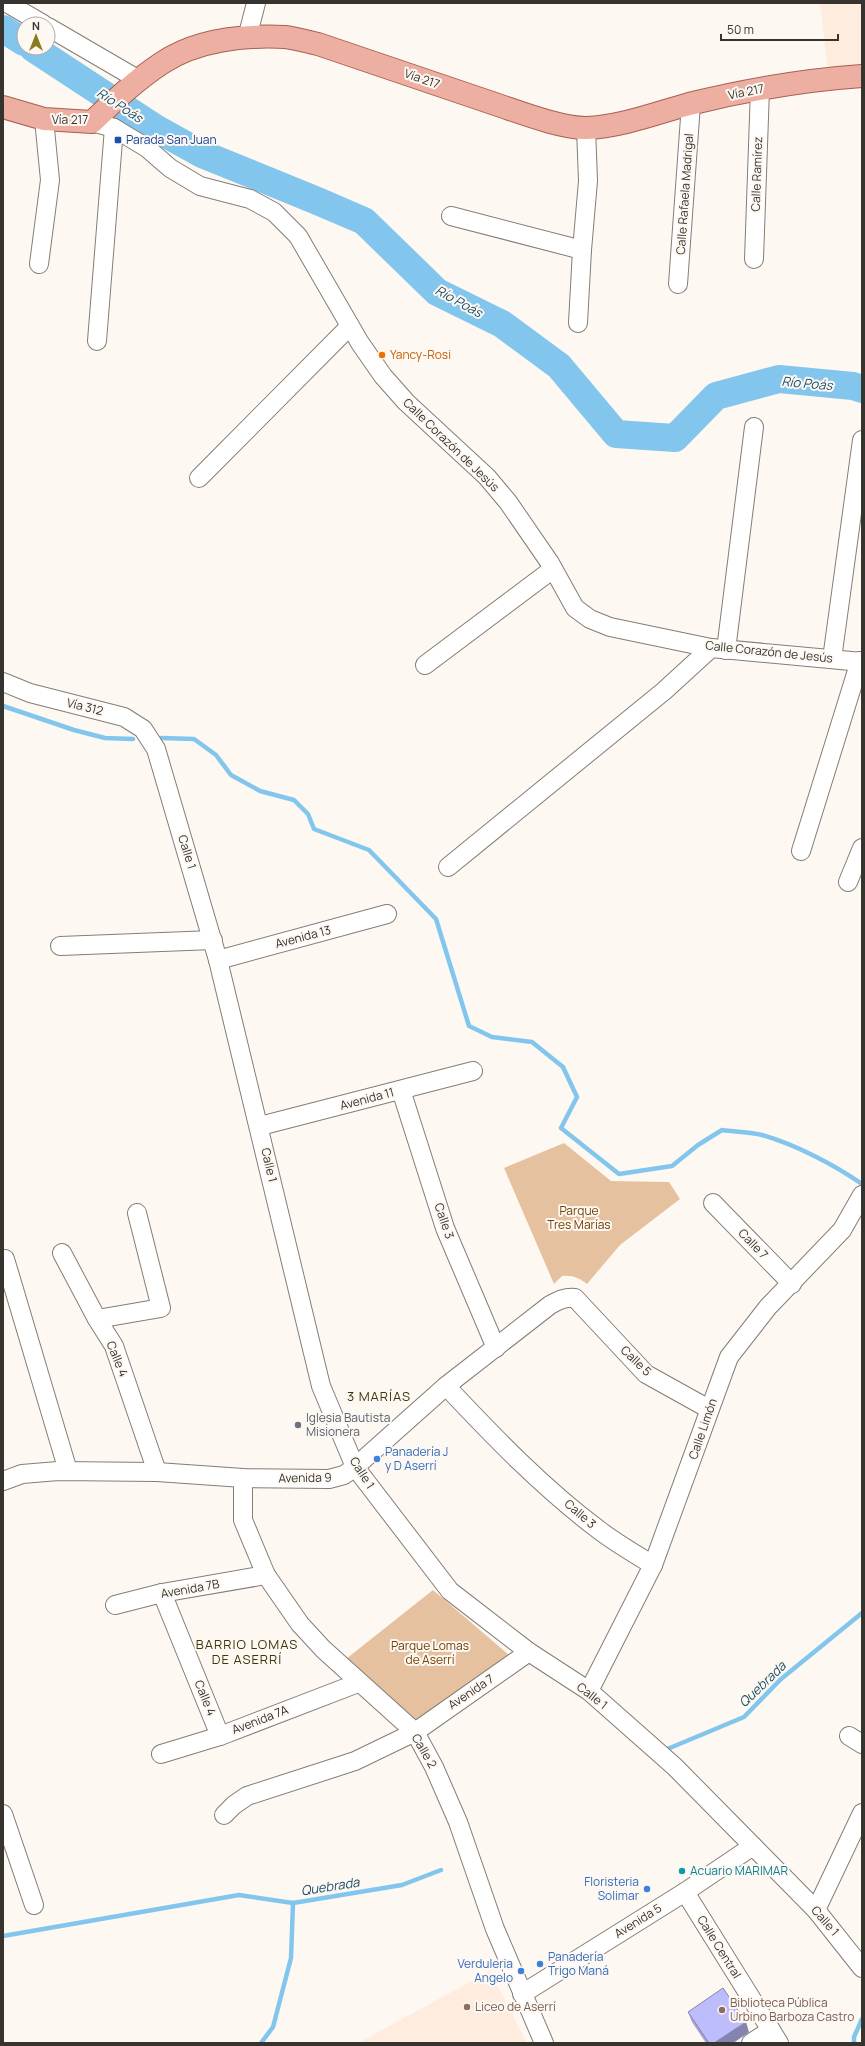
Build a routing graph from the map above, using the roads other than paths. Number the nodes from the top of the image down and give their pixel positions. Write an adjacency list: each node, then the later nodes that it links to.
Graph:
1 (7, 3): 3 (street)
2 (256, 3): 5 (street)
3 (29, 16)
4 (56, 33): 7 (street)
5 (247, 38): 7 (main road, Vía 217); 13 (main road, Vía 217)
6 (862, 76): 8 (main road, Vía 217)
7 (131, 86): 12 (main road, Vía 217)
8 (760, 89): 9 (main road, Vía 217); 16 (street, Calle Ramírez)
9 (691, 104): 13 (main road, Vía 217); 18 (street, Calle Rafaela Madrigal)
10 (3, 107): 11 (main road, Vía 217)
11 (44, 119): 12 (main road, Vía 217); 17 (street)
12 (104, 120): 20 (street, Calle Corazón de Jesús); 21 (street)
13 (586, 128): 15 (street)
14 (452, 216): 15 (street)
15 (582, 250): 19 (street)
16 (754, 259)
17 (39, 264)
18 (678, 284)
19 (578, 323)
20 (350, 326): 24 (street); 25 (street, Calle Corazón de Jesús)
21 (96, 341)
22 (754, 427): 26 (street)
23 (862, 440): 27 (street)
24 (199, 478)
25 (554, 569): 26 (street, Calle Corazón de Jesús); 29 (street)
26 (719, 649): 27 (street, Calle Corazón de Jesús); 34 (street)
27 (832, 659): 28 (street, Calle Corazón de Jesús)
28 (861, 661): 33 (street)
29 (425, 665)
30 (3, 682): 31 (street, Vía 312)
31 (156, 749): 37 (street, Calle 1)
32 (862, 848): 35 (street)
33 (801, 851)
34 (448, 867)
35 (848, 882)
36 (387, 914): 39 (street, Avenida 13)
37 (213, 940): 38 (street); 39 (street, Calle 1)
38 (60, 946)
39 (218, 960): 42 (street, Calle 1)
40 (473, 1071): 41 (street, Avenida 11)
41 (401, 1090): 42 (street, Avenida 11); 51 (street, Calle 3)
42 (260, 1126): 54 (street, Calle 1)
43 (859, 1202): 48 (street, Calle Limón)
44 (713, 1203): 48 (street, Calle 7)
45 (137, 1213): 50 (street)
46 (62, 1253): 50 (street, Calle 4)
47 (5, 1259): 55 (street)
48 (792, 1284): 53 (street, Calle Limón)
49 (575, 1298): 51 (street, Avenida 9); 53 (street, Calle 5)
50 (97, 1319): 56 (street, Calle 4)
51 (496, 1348): 52 (street, Avenida 9)
52 (446, 1386): 54 (street, Avenida 9); 59 (street, Calle 3)
53 (709, 1409): 59 (street, Calle Limón)
54 (355, 1467): 57 (street, Avenida 9); 63 (street, Calle 1)
55 (68, 1471): 56 (street, Avenida 9); 58 (street, Avenida 9)
56 (157, 1472): 57 (street, Avenida 9)
57 (243, 1478): 60 (street, Calle 2)
58 (3, 1481)
59 (653, 1565): 65 (street, Calle Limón)
60 (266, 1576): 61 (street, Avenida 7B); 64 (street, Calle 2)
61 (162, 1593): 62 (street, Avenida 7B); 67 (street, Calle 4)
62 (115, 1605)
63 (529, 1652): 65 (street, Calle 1); 66 (street, Avenida 7)
64 (358, 1683): 66 (street, Calle 2); 67 (street, Avenida 7A)
65 (589, 1691): 72 (street, Calle 1)
66 (415, 1732): 71 (street, Avenida 7); 77 (street, Calle 2)
67 (220, 1736): 68 (street, Avenida 7A)
68 (161, 1754)
69 (862, 1813): 75 (street)
70 (3, 1814): 74 (street)
71 (224, 1815)
72 (753, 1846): 73 (street, Avenida 5); 75 (street, Calle 1)
73 (685, 1892): 77 (street, Avenida 5); 78 (street, Calle Central)
74 (34, 1905)
75 (816, 1910): 76 (street, Calle 1)
76 (862, 1968)
77 (522, 1994): 79 (street, Calle 2)
78 (775, 2036): 80 (street)
79 (544, 2043)
80 (751, 2043)

